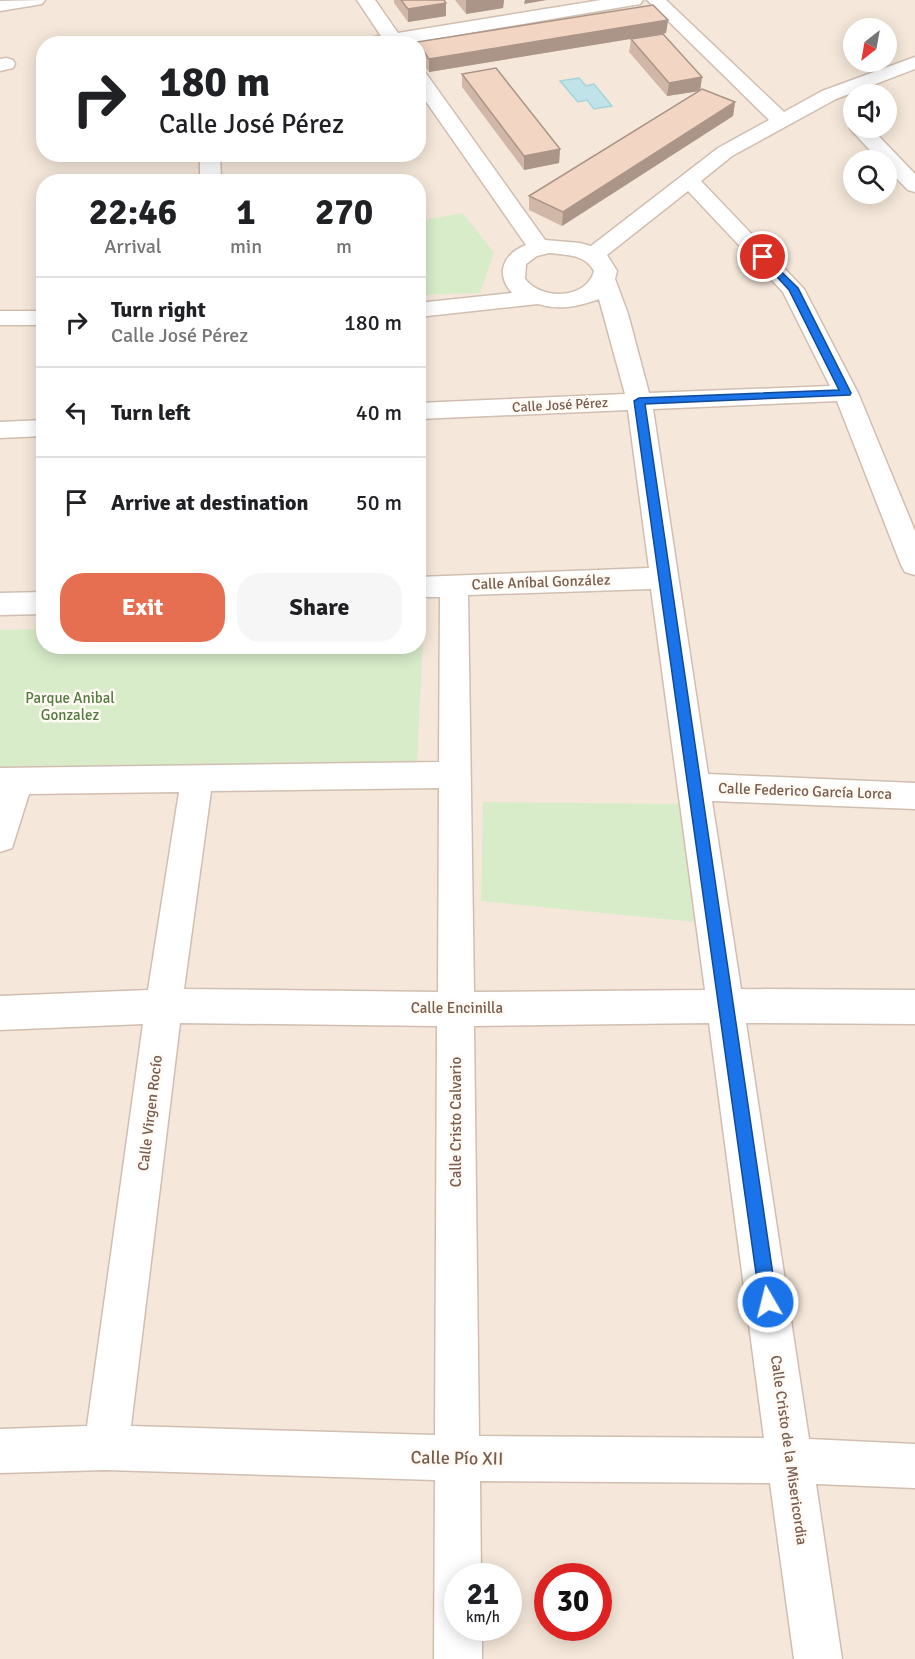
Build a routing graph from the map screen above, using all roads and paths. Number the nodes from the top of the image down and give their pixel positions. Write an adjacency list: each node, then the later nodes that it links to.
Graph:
1 (36, 0): 5 (street)
2 (366, 0): 6 (street)
3 (634, 0): 7 (street)
4 (656, 0): 12 (street)
5 (0, 6)
6 (391, 36)
7 (424, 36)
8 (915, 63): 9 (street)
9 (886, 84)
10 (426, 87): 16 (street)
11 (843, 113): 12 (street)
12 (781, 120): 14 (street)
13 (870, 138): 15 (street)
14 (688, 179): 17 (street); 22 (street)
15 (915, 186)
16 (539, 248): 17 (street); 18 (street)
17 (599, 268): 18 (street); 23 (street, Calle Cristo de la Misericordia)
18 (537, 297): 19 (street)
19 (426, 309)
20 (0, 318): 21 (street)
21 (36, 318)
22 (846, 393): 23 (street, Calle José Pérez); 27 (street)
23 (639, 401): 24 (street, Calle José Pérez); 28 (street, Calle Cristo de la Misericordia)
24 (426, 411)
25 (36, 428): 26 (street)
26 (0, 430)
27 (915, 565)
28 (664, 578): 29 (street, Calle Aníbal González); 35 (street, Calle Cristo de la Misericordia)
29 (436, 586): 32 (street, Calle Cristo Calvario)
30 (36, 603): 31 (street)
31 (0, 604)
32 (455, 775): 33 (street); 41 (street, Calle Cristo Calvario)
33 (197, 778): 34 (street); 38 (street, Calle Virgen Rocío)
34 (9, 781): 37 (street)
35 (695, 787): 36 (street, Calle Federico García Lorca); 39 (street, Calle Cristo de la Misericordia)
36 (915, 796)
37 (0, 838)
38 (164, 1006): 41 (street, Calle Encinilla); 42 (street, Calle Encinilla); 43 (street, Calle Virgen Rocío)
39 (726, 1006): 40 (street, Calle Encinilla); 41 (street, Calle Encinilla); 46 (street, Calle Cristo de la Misericordia)
40 (915, 1007)
41 (456, 1009): 45 (street, Calle Cristo Calvario)
42 (0, 1013)
43 (106, 1448): 44 (street, Calle Pío XII); 45 (street, Calle Pío XII)
44 (0, 1451)
45 (457, 1458): 46 (street, Calle Pío XII); 48 (street, Calle Cristo Calvario)
46 (791, 1461): 47 (street, Calle Pío XII); 49 (street, Calle Cristo de la Misericordia)
47 (915, 1466)
48 (458, 1659)
49 (818, 1659)

